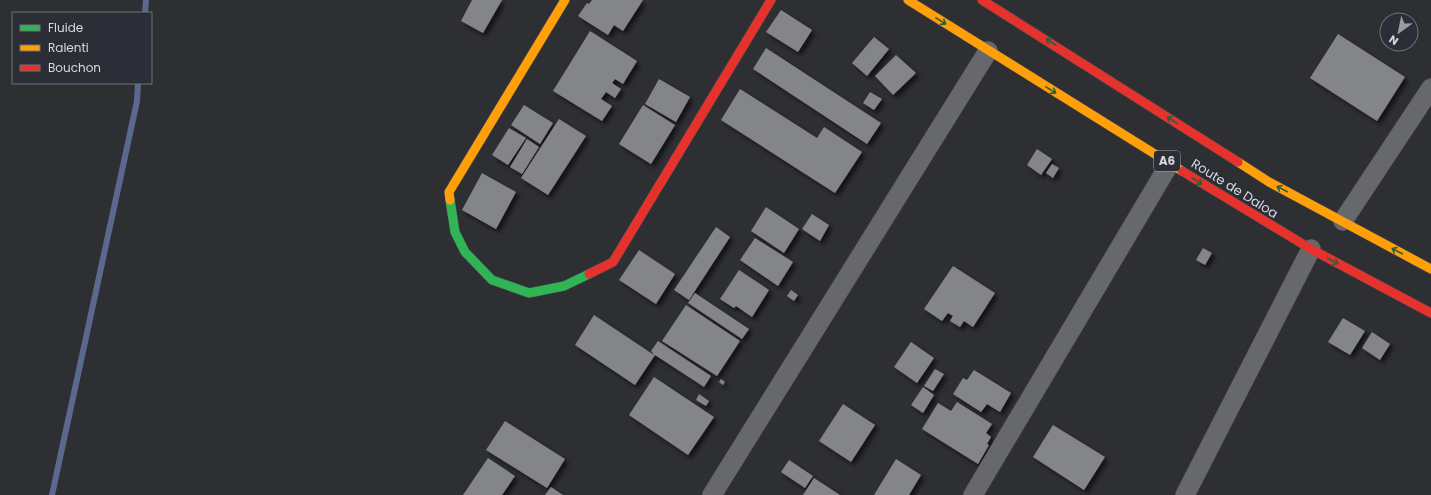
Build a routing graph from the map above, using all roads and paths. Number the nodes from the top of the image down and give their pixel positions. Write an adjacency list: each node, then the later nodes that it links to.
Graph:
1 (565, 0): 4 (main road)
2 (908, 0): 5 (main road, Route de Daloa / A6, one-way to 5)
3 (982, 0): 8 (main road, Route de Daloa, one-way to 3)
4 (768, 1)
5 (988, 51): 7 (main road, Route de Daloa / A6, one-way to 7); 12 (street)
6 (1431, 88): 8 (street)
7 (1170, 163): 9 (main road, Route de Daloa / A6, one-way to 9); 13 (street)
8 (1343, 222): 10 (main road, Route de Daloa, one-way to 8)
9 (1311, 249): 11 (main road, Route de Daloa / A6, one-way to 11); 14 (street)
10 (1431, 269)
11 (1431, 313)
12 (712, 495)
13 (973, 495)
14 (1185, 495)

